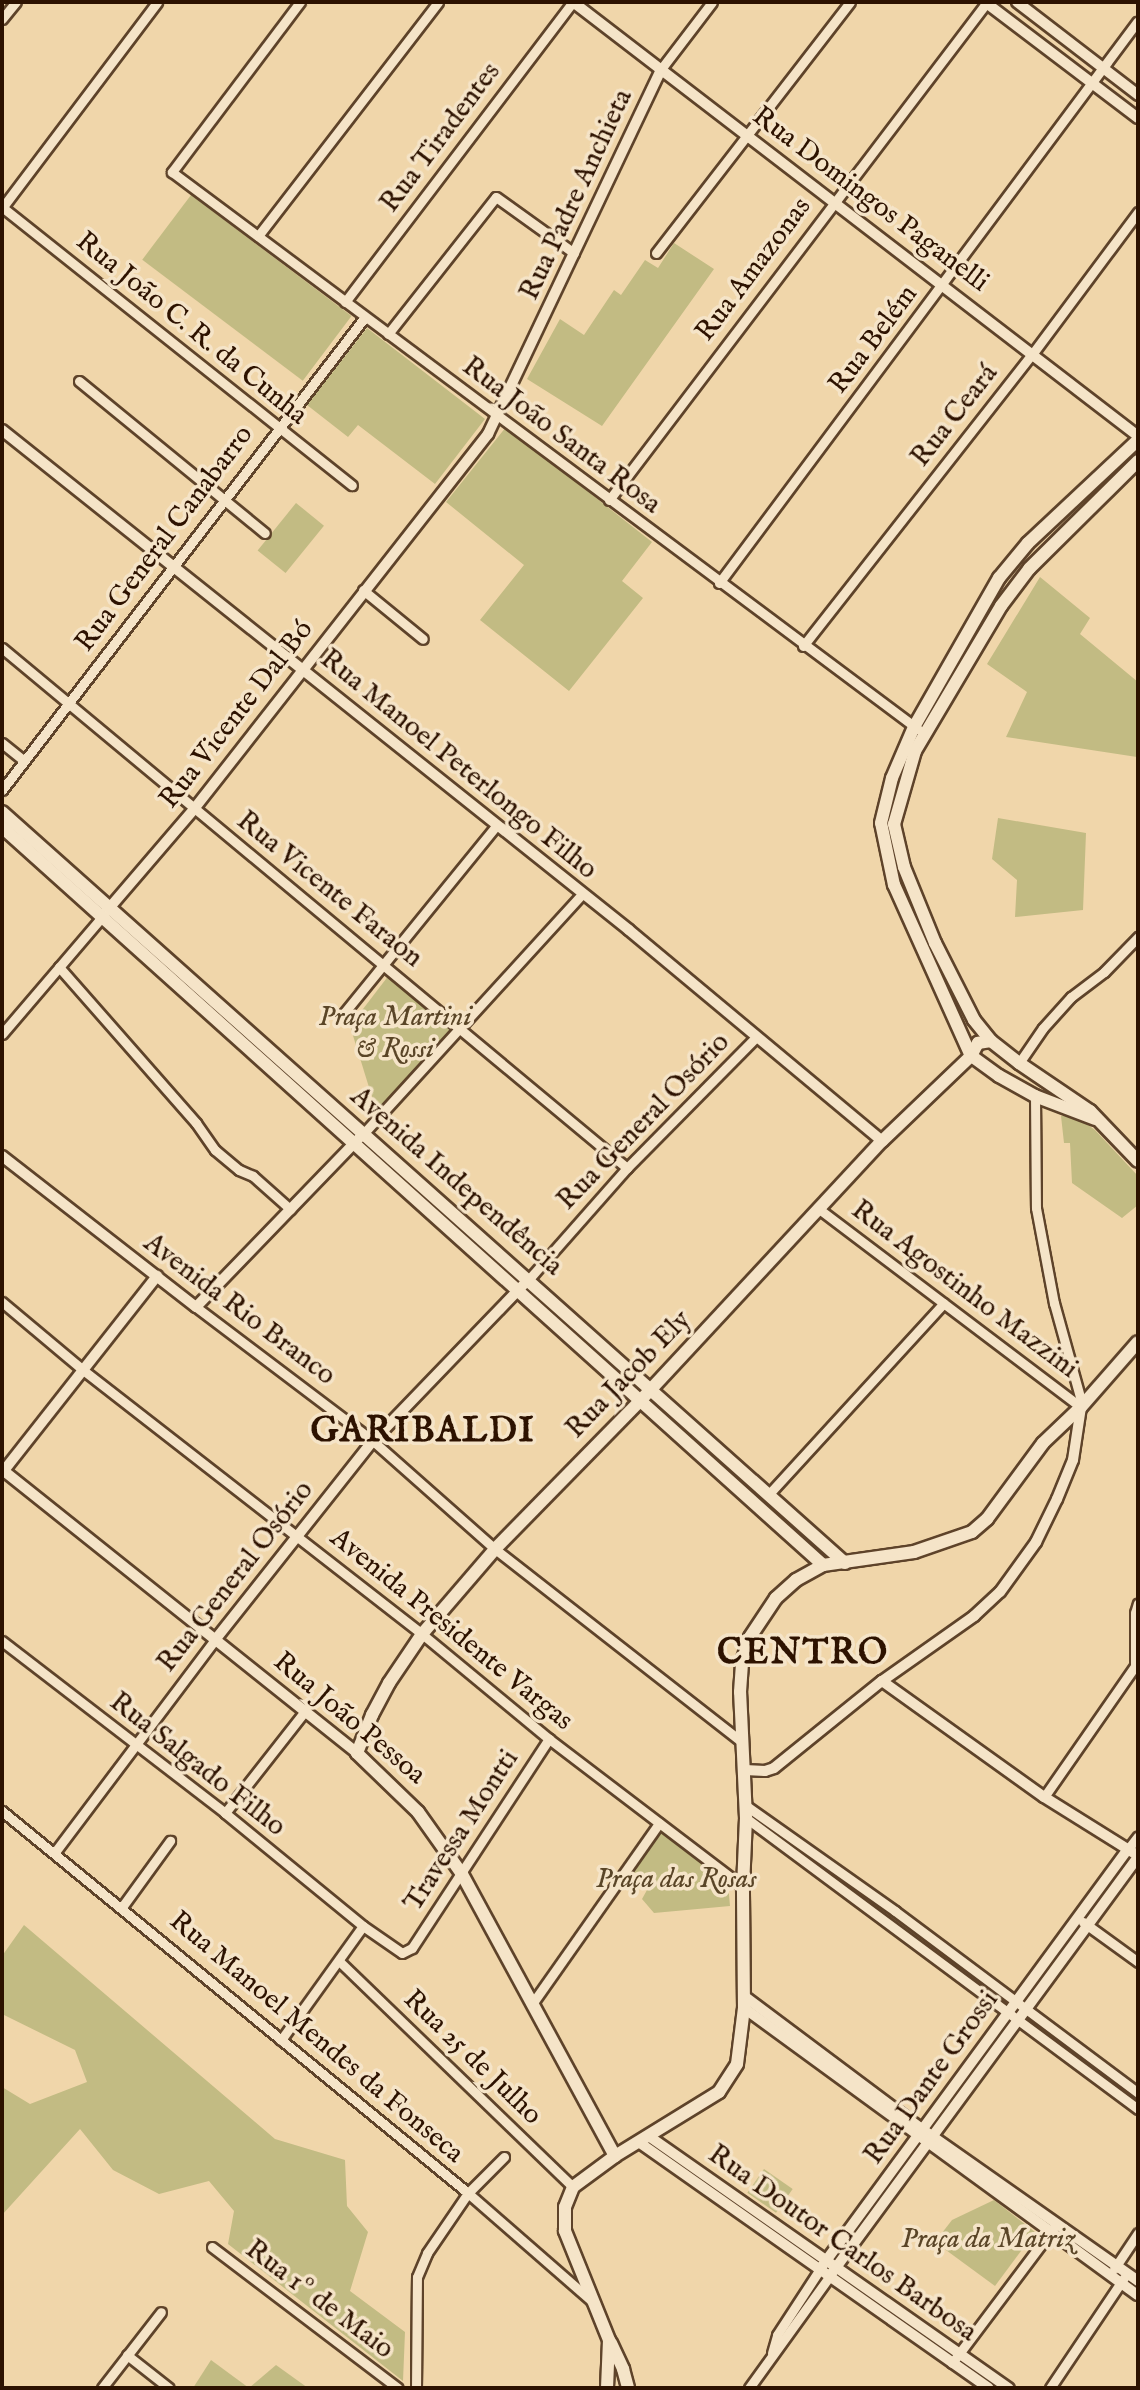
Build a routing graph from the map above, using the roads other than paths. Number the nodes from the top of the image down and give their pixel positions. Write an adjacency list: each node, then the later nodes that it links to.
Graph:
1 (16, 2): 10 (street)
2 (157, 2): 19 (street)
3 (300, 2): 21 (street, Rua João Santa Rosa)
4 (438, 2): 21 (street)
5 (573, 2): 13 (street, Rua Domingos Paganelli); 25 (street, Rua Tiradentes)
6 (712, 2): 13 (street, Rua Padre Anchieta)
7 (850, 2): 17 (street)
8 (986, 2): 14 (street); 18 (street, Rua Amazonas)
9 (1017, 2): 12 (street)
10 (2, 19)
11 (1137, 22): 12 (street, Rua Belém)
12 (1104, 68): 14 (street, Rua Belém); 15 (street)
13 (661, 69): 17 (street, Rua Domingos Paganelli); 22 (street, Rua Padre Anchieta)
14 (1092, 83): 16 (street); 24 (street, Rua Belém)
15 (1138, 95)
16 (1138, 118)
17 (747, 134): 18 (street, Rua Domingos Paganelli); 23 (street)
18 (835, 202): 24 (street, Rua Domingos Paganelli); 37 (street, Rua Amazonas)
19 (2, 207): 31 (street, Rua João C. R. da Cunha)
20 (1138, 212): 28 (street, Rua Ceará)
21 (258, 236): 25 (street, Rua João Santa Rosa)
22 (574, 253): 27 (street); 30 (street, Rua Padre Anchieta)
23 (656, 253)
24 (944, 285): 28 (street, Rua Domingos Paganelli); 40 (street, Rua Belém)
25 (345, 302): 26 (street, Rua João Santa Rosa)
26 (365, 317): 27 (street, Rua João Santa Rosa); 31 (street, Rua General Canabarro)
27 (388, 334): 30 (street, Rua João Santa Rosa)
28 (1033, 352): 33 (street, Rua Domingos Paganelli); 43 (street, Rua Ceará)
29 (79, 382): 36 (street)
30 (498, 417): 37 (street, Rua João Santa Rosa); 41 (street, Rua Vicente Dal Bó)
31 (278, 428): 35 (street, Rua João C. R. da Cunha); 36 (street, Rua General Canabarro)
32 (2, 430): 39 (street, Rua Manoel Peterlongo Filho)
33 (1138, 438): 47 (main road)
34 (1138, 461): 47 (main road)
35 (352, 485)
36 (223, 500): 38 (street); 39 (street, Rua General Canabarro)
37 (609, 500): 40 (street, Rua João Santa Rosa)
38 (265, 533)
39 (172, 566): 45 (street, Rua Manoel Peterlongo Filho); 46 (street, Rua General Canabarro)
40 (719, 583): 43 (street, Rua João Santa Rosa)
41 (363, 590): 42 (street); 45 (street, Rua Vicente Dal Bó)
42 (423, 639)
43 (803, 646): 47 (street, Rua João Santa Rosa)
44 (2, 648): 46 (street, Rua Vicente Faraon)
45 (301, 669): 51 (street, Rua Vicente Dal Bó); 53 (street, Rua Manoel Peterlongo Filho)
46 (67, 704): 49 (street, Rua General Canabarro); 51 (street, Rua Vicente Faraon)
47 (919, 730): 64 (main road); 65 (main road)
48 (2, 743): 49 (street)
49 (24, 761): 50 (street, Rua General Canabarro)
50 (2, 790)
51 (194, 809): 56 (street, Rua Vicente Dal Bó); 58 (street, Rua Vicente Faraon)
52 (2, 812): 56 (main road, Avenida Independência)
53 (496, 826): 55 (street, Rua Manoel Peterlongo Filho); 58 (street)
54 (2, 827): 56 (main road, Avenida Independência)
55 (583, 893): 61 (street); 63 (street, Rua Manoel Peterlongo Filho)
56 (105, 913): 59 (street, Rua Vicente Dal Bó); 70 (main road, Avenida Independência); 72 (main road, Avenida Independência)
57 (1138, 937): 66 (street)
58 (384, 964): 60 (street); 61 (street, Rua Vicente Faraon)
59 (59, 967): 62 (street, Rua Vicente Dal Bó); 76 (street)
60 (344, 1013)
61 (462, 1028): 70 (street); 75 (street, Rua Vicente Faraon)
62 (2, 1034)
63 (756, 1037): 71 (street, Rua Manoel Peterlongo Filho); 75 (street, Rua General Osório)
64 (991, 1041): 65 (main road, Rua Jacob Ely); 66 (main road)
65 (971, 1056): 67 (main road); 71 (main road, Rua Jacob Ely)
66 (1019, 1063): 67 (main road); 69 (main road)
67 (999, 1076): 68 (main road)
68 (1035, 1096): 69 (main road); 88 (street)
69 (1100, 1122): 74 (main road)
70 (363, 1134): 72 (street); 79 (main road, Avenida Independência)
71 (882, 1141): 77 (main road, Rua Jacob Ely)
72 (353, 1144): 76 (street); 80 (main road, Avenida Independência)
73 (2, 1156): 78 (street, Avenida Rio Branco)
74 (1138, 1161)
75 (627, 1168): 79 (street, Rua General Osório)
76 (290, 1209): 83 (street)
77 (819, 1209): 82 (street, Rua Agostinho Mazzini); 86 (main road, Rua Jacob Ely)
78 (157, 1276): 83 (street, Avenida Rio Branco); 85 (street)
79 (529, 1279): 80 (street, Rua General Osório); 86 (main road, Avenida Independência)
80 (517, 1290): 87 (main road, Avenida Independência); 89 (street, Rua General Osório)
81 (2, 1302): 85 (street, Avenida Presidente Vargas)
82 (944, 1303): 88 (street, Rua Agostinho Mazzini); 91 (street)
83 (196, 1307): 89 (street, Avenida Rio Branco)
84 (1138, 1342): 88 (main road)
85 (83, 1370): 90 (street); 92 (street, Avenida Presidente Vargas)
86 (651, 1389): 87 (main road, Rua Jacob Ely); 91 (main road, Avenida Independência)
87 (641, 1400): 93 (main road, Rua Jacob Ely); 95 (main road, Avenida Independência)
88 (1082, 1406): 94 (main road); 100 (street)
89 (373, 1441): 92 (street, Rua General Osório); 93 (street, Avenida Rio Branco)
90 (2, 1471): 98 (street, Rua João Pessoa)
91 (768, 1495): 94 (main road, Avenida Independência)
92 (298, 1535): 97 (street, Avenida Presidente Vargas); 98 (street, Rua General Osório)
93 (495, 1549): 97 (main road, Rua Jacob Ely); 103 (street, Avenida Rio Branco)
94 (845, 1563): 95 (main road)
95 (823, 1565): 103 (main road)
96 (1138, 1603): 107 (street)
97 (422, 1634): 102 (street, Avenida Presidente Vargas); 105 (main road, Rua Jacob Ely)
98 (215, 1640): 101 (street, Rua João Pessoa); 104 (street, Rua General Osório)
99 (2, 1641): 104 (street, Rua Salgado Filho)
100 (882, 1681): 106 (street); 107 (street)
101 (305, 1711): 105 (street, Rua João Pessoa); 110 (street)
102 (549, 1739): 111 (street, Avenida Presidente Vargas); 116 (street, Travessa Montti)
103 (741, 1741): 106 (main road)
104 (135, 1745): 110 (street, Rua Salgado Filho); 114 (street, Rua General Osório)
105 (357, 1753): 116 (main road, Rua João Pessoa)
106 (745, 1770): 109 (main road)
107 (1044, 1797): 115 (street)
108 (2, 1811): 114 (street, Rua Manoel Mendes da Fonseca)
109 (746, 1812): 117 (main road); 119 (street); 120 (street)
110 (225, 1813): 122 (street, Rua Salgado Filho)
111 (659, 1823): 117 (street, Avenida Presidente Vargas); 127 (street)
112 (1138, 1836): 115 (street, Rua Dante Grossi)
113 (170, 1841): 118 (street)
114 (55, 1852): 118 (street, Rua Manoel Mendes da Fonseca)
115 (1135, 1854): 121 (street, Rua Dante Grossi)
116 (462, 1874): 123 (street, Travessa Montti); 127 (main road, Rua João Pessoa)
117 (743, 1887): 126 (main road)
118 (122, 1907): 130 (street, Rua Manoel Mendes da Fonseca)
119 (895, 1911): 120 (street); 128 (street)
120 (888, 1920): 129 (street)
121 (1083, 1922): 125 (street); 128 (street, Rua Dante Grossi)
122 (363, 1926): 123 (street, Rua Salgado Filho); 124 (street)
123 (412, 1948)
124 (339, 1961): 130 (street); 139 (street, Rua 25 de Julho)
125 (1138, 1962)
126 (744, 2002): 135 (street); 136 (main road)
127 (532, 2004): 137 (main road, Rua João Pessoa)
128 (1020, 2006): 129 (street, Rua Dante Grossi); 131 (street)
129 (1013, 2016): 132 (street); 135 (street, Rua Dante Grossi)
130 (281, 2040): 140 (street, Rua Manoel Mendes da Fonseca)
131 (1118, 2077): 132 (street); 133 (street)
132 (1110, 2088): 134 (street)
133 (1138, 2093)
134 (1138, 2109)
135 (924, 2135): 142 (street); 145 (street, Rua Dante Grossi)
136 (645, 2140): 137 (main road); 141 (street, Rua Doutor Carlos Barbosa)
137 (615, 2156): 139 (main road)
138 (504, 2157): 140 (street, Rua 1º de Maio)
139 (573, 2187): 152 (main road)
140 (468, 2193): 152 (street, Rua Manoel Mendes da Fonseca); 161 (street, Rua 1º de Maio)
141 (742, 2208): 145 (street, Rua Doutor Carlos Barbosa); 146 (street, Rua Doutor Carlos Barbosa)
142 (1053, 2228): 147 (street); 157 (street)
143 (1138, 2233): 147 (street)
144 (212, 2247): 160 (street, Rua 1º de Maio)
145 (832, 2263): 146 (street, Rua Dante Grossi); 148 (street, Rua Dante Grossi); 157 (street, Rua Doutor Carlos Barbosa)
146 (820, 2269): 148 (street, Rua Doutor Carlos Barbosa); 155 (street, Rua Dante Grossi)
147 (1113, 2270): 149 (street)
148 (829, 2277): 155 (street, Rua Dante Grossi); 157 (street, Rua Doutor Carlos Barbosa)
149 (1124, 2278): 150 (street); 151 (street); 167 (street)
150 (1138, 2281)
151 (1138, 2295)
152 (596, 2305): 154 (main road)
153 (161, 2312): 156 (street)
154 (609, 2340): 162 (main road); 163 (main road)
155 (772, 2353): 164 (street, Rua Dante Grossi)
156 (127, 2355): 158 (street); 159 (street)
157 (956, 2358): 165 (street, Rua Doutor Carlos Barbosa); 166 (street, Rua Doutor Carlos Barbosa)
158 (102, 2388)
159 (169, 2388)
160 (398, 2388)
161 (416, 2388)
162 (607, 2388)
163 (628, 2388)
164 (749, 2388)
165 (988, 2388)
166 (1009, 2388)
167 (1050, 2388)

